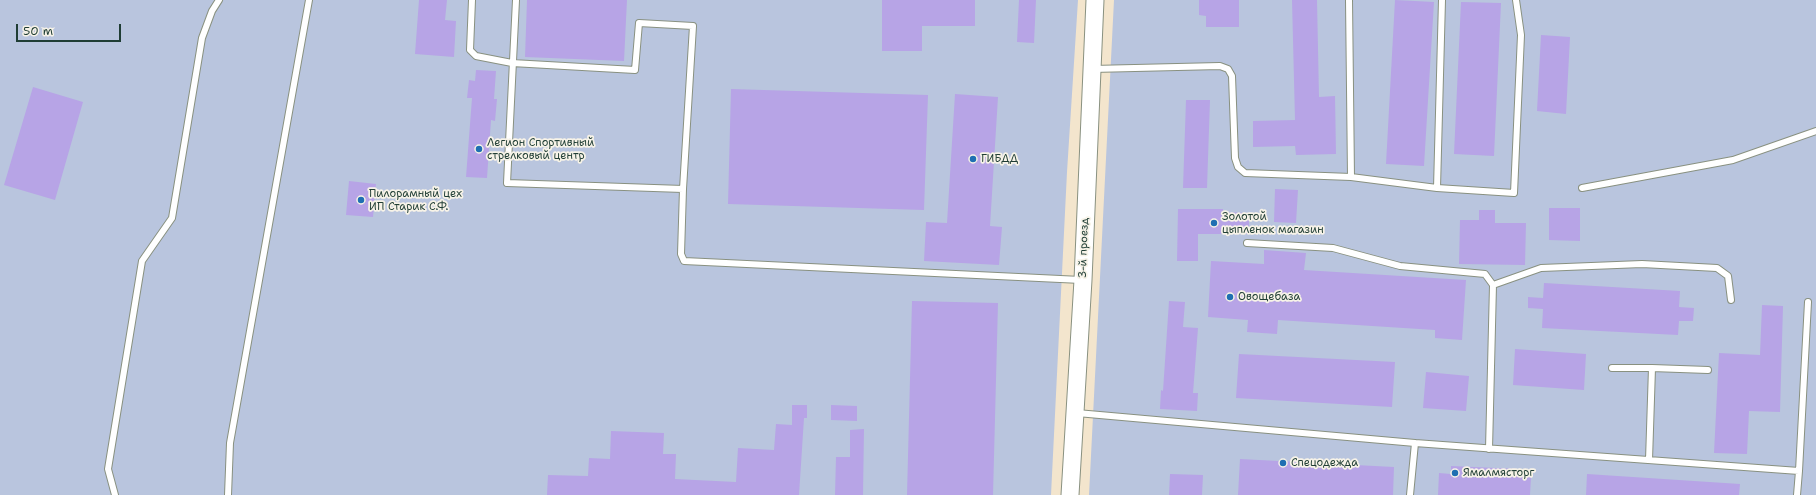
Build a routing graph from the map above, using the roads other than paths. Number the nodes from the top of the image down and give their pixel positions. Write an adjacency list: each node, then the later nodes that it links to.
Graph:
1 (219, 0): 29 (lane)
2 (309, 0): 30 (lane)
3 (472, 0): 9 (lane)
4 (516, 0): 9 (lane)
5 (1095, 0): 10 (street, 3-й проезд)
6 (1349, 0): 12 (lane)
7 (1442, 0): 13 (lane)
8 (1516, 0): 13 (lane)
9 (512, 63): 15 (lane); 15 (lane)
10 (1092, 70): 12 (lane); 17 (street, 3-й проезд)
11 (1816, 131): 14 (lane)
12 (1351, 177): 13 (lane)
13 (1436, 188)
14 (1582, 188)
15 (683, 189): 17 (lane)
16 (1247, 244): 18 (lane)
17 (1083, 280): 24 (street, 3-й проезд)
18 (1493, 285): 19 (lane); 26 (lane)
19 (1731, 300)
20 (1808, 302): 28 (lane)
21 (1612, 368): 22 (lane)
22 (1652, 368): 23 (lane); 27 (lane)
23 (1708, 370)
24 (1075, 413): 25 (lane); 31 (street, 3-й проезд)
25 (1415, 443): 26 (lane); 32 (lane)
26 (1489, 449): 27 (lane)
27 (1649, 460): 28 (lane)
28 (1798, 471): 33 (lane)
29 (115, 495)
30 (228, 495)
31 (1070, 495)
32 (1410, 495)
33 (1797, 495)

